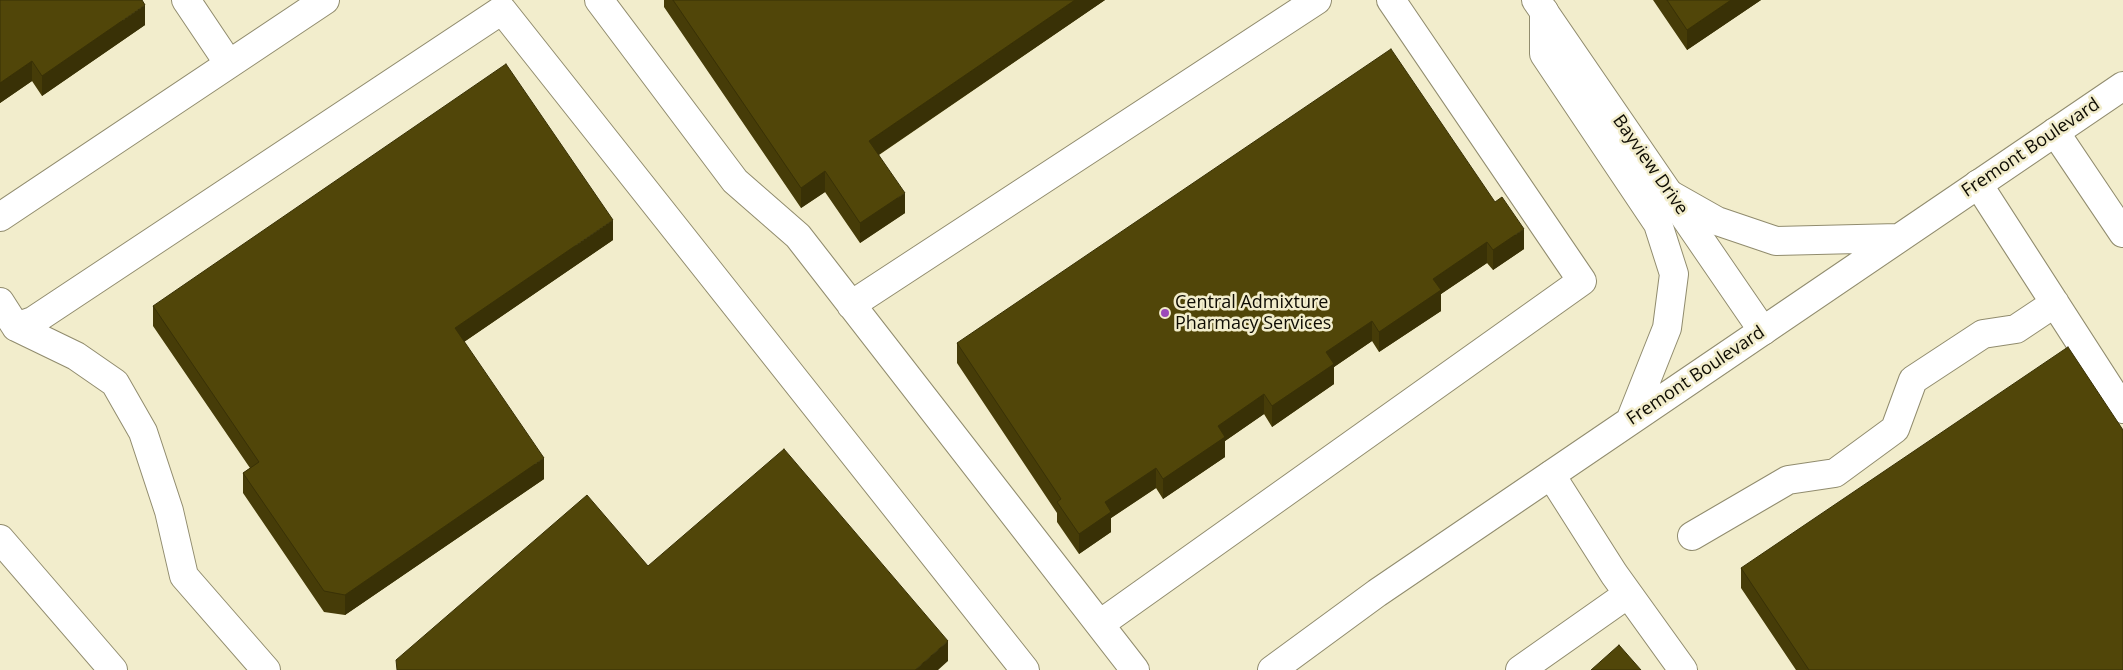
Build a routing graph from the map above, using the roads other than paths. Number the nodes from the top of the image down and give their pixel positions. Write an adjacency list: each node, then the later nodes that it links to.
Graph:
1 (186, 0): 7 (main road)
2 (325, 0): 7 (main road)
3 (599, 0): 17 (main road)
4 (1317, 0): 17 (main road)
5 (1391, 0): 26 (main road)
6 (1540, 5): 11 (main road, Bayview Drive); 21 (main road)
7 (229, 64): 12 (main road)
8 (2123, 86): 9 (main road, Fremont Boulevard)
9 (2055, 132): 10 (main road, Fremont Boulevard); 13 (main road)
10 (1978, 184): 14 (main road, Fremont Boulevard); 16 (main road)
11 (1671, 195): 14 (main road); 19 (main road, Bayview Drive)
12 (0, 217)
13 (2123, 234)
14 (1898, 238): 19 (main road, Fremont Boulevard)
15 (0, 302): 18 (main road)
16 (2055, 303): 20 (main road); 23 (main road)
17 (851, 305): 26 (main road)
18 (16, 327): 28 (main road); 29 (main road)
19 (1763, 331): 21 (main road, Fremont Boulevard)
20 (2123, 409)
21 (1630, 421): 22 (main road, Fremont Boulevard)
22 (1551, 475): 25 (main road); 31 (main road, Fremont Boulevard)
23 (1692, 536)
24 (0, 539): 27 (main road)
25 (1628, 594): 32 (main road); 33 (main road)
26 (1100, 624): 30 (main road)
27 (110, 669)
28 (266, 670)
29 (1025, 670)
30 (1135, 670)
31 (1272, 670)
32 (1520, 670)
33 (1683, 670)

